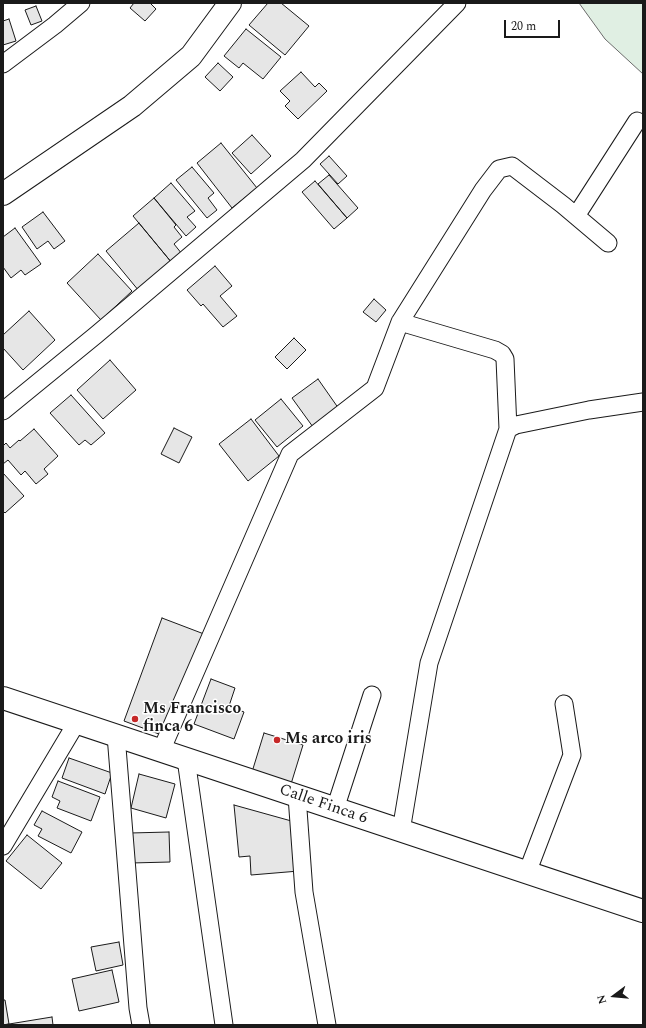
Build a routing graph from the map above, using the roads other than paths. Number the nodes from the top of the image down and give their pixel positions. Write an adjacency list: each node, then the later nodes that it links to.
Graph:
1 (81, 3): 4 (street)
2 (230, 3): 6 (street)
3 (457, 3): 11 (street)
4 (3, 64)
5 (637, 121): 7 (street)
6 (3, 194)
7 (576, 216): 8 (street); 9 (street)
8 (608, 243)
9 (400, 322): 12 (street); 18 (street)
10 (643, 402): 12 (street)
11 (3, 411)
12 (508, 428): 22 (street)
13 (372, 695): 21 (street)
14 (3, 698): 16 (street, Calle Finca 6)
15 (564, 704): 24 (street)
16 (77, 722): 17 (street, Calle Finca 6); 23 (street)
17 (116, 735): 18 (street, Calle Finca 6); 26 (street)
18 (161, 751): 19 (street, Calle Finca 6)
19 (186, 759): 20 (street, Calle Finca 6); 27 (street)
20 (297, 796): 21 (street, Calle Finca 6); 28 (street)
21 (335, 809): 22 (street, Calle Finca 6)
22 (401, 831): 24 (street, Calle Finca 6)
23 (3, 846)
24 (527, 873): 25 (street, Calle Finca 6)
25 (643, 911)
26 (141, 1025)
27 (224, 1025)
28 (327, 1025)

